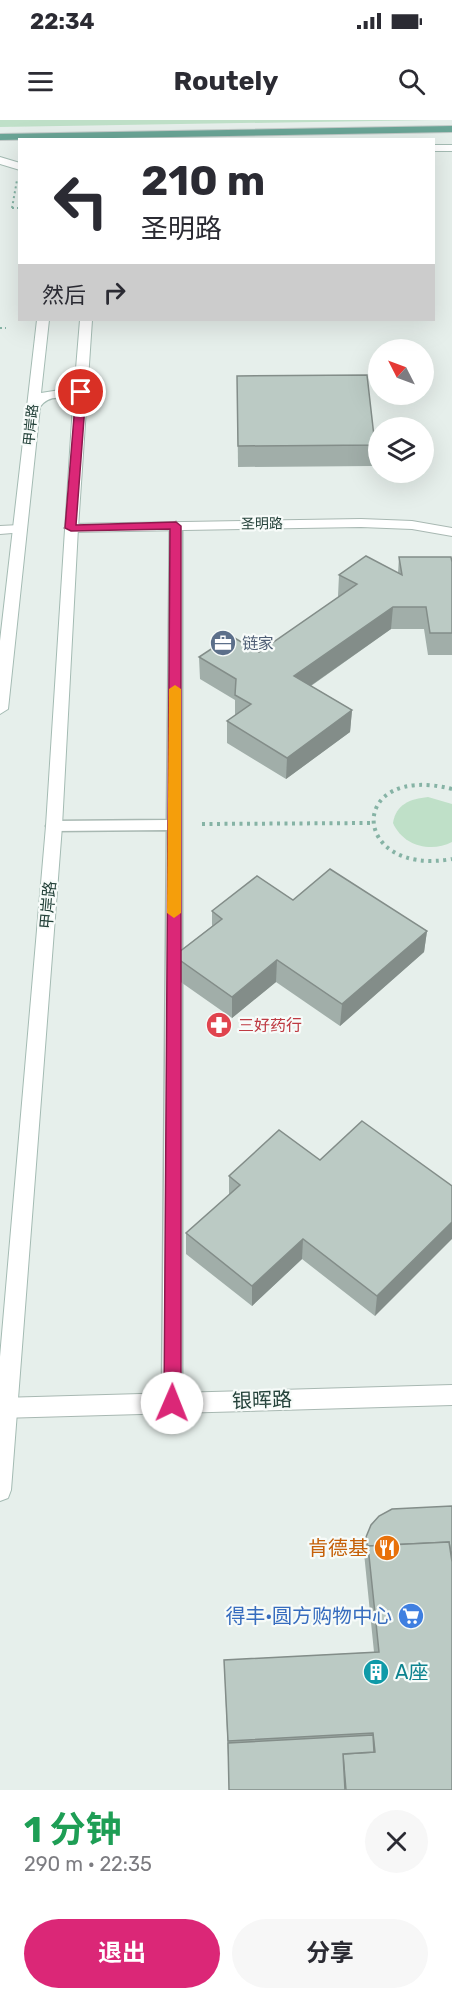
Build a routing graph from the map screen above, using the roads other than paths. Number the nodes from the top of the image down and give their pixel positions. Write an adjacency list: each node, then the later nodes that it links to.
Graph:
1 (452, 129): 2 (main road)
2 (0, 137)
3 (435, 148): 4 (main road)
4 (452, 148)
5 (0, 154): 6 (main road)
6 (18, 154)
7 (0, 160): 8 (main road)
8 (18, 166)
9 (43, 321): 12 (main road, 甲岸路)
10 (86, 321): 11 (main road, 甲岸路)
11 (80, 406): 12 (main road); 14 (main road, 甲岸路)
12 (33, 408): 15 (main road, 甲岸路)
13 (176, 526): 14 (main road, 圣明路); 17 (main road, 圣明路); 19 (lane)
14 (71, 528): 20 (main road, 甲岸路)
15 (20, 529): 16 (main road); 18 (main road, 甲岸路)
16 (0, 530)
17 (452, 532)
18 (0, 709)
19 (174, 825): 20 (lane); 22 (lane)
20 (54, 826): 23 (main road, 甲岸路)
21 (452, 1395): 22 (main road, 银晖路)
22 (172, 1403): 23 (main road, 银晖路)
23 (3, 1408): 24 (main road, 甲岸路)
24 (0, 1490)

